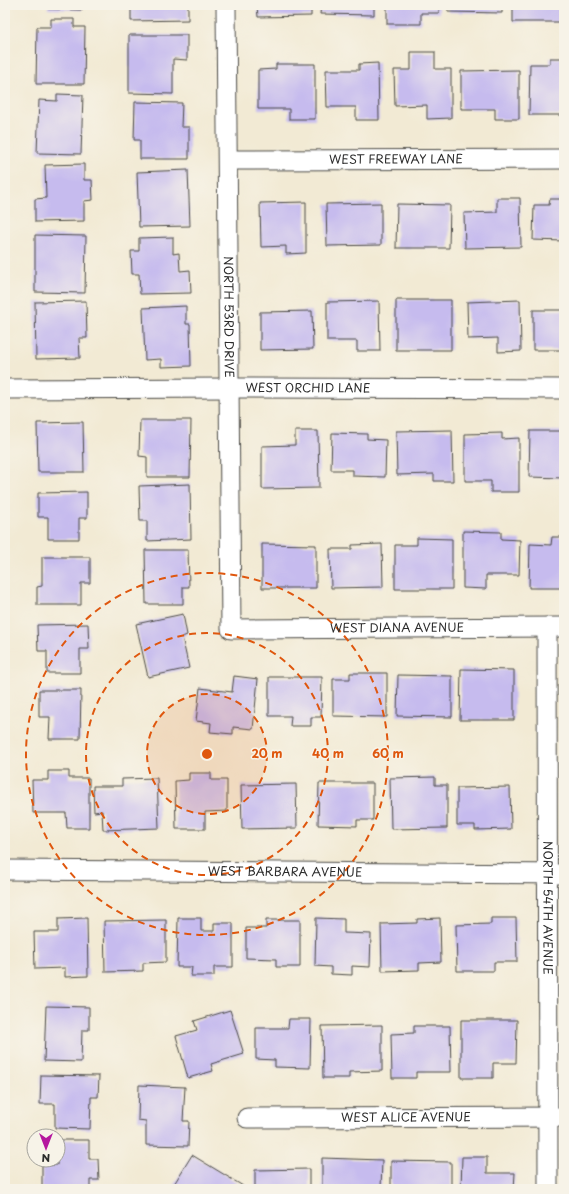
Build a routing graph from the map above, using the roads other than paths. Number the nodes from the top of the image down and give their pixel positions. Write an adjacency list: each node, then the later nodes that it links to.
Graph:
1 (226, 5): 3 (street, NORTH 53RD DRIVE)
2 (564, 159): 3 (street, WEST FREEWAY LANE)
3 (228, 160): 4 (street, NORTH 53RD DRIVE)
4 (229, 388): 5 (street, WEST ORCHID LANE); 6 (street, WEST ORCHID LANE); 8 (street, NORTH 53RD DRIVE)
5 (564, 388)
6 (5, 389)
7 (555, 627): 8 (street, WEST DIANA AVENUE); 10 (street, NORTH 54TH AVENUE)
8 (231, 629)
9 (5, 870): 10 (street, WEST BARBARA AVENUE)
10 (556, 874): 11 (street, NORTH 54TH AVENUE)
11 (556, 1117): 12 (street, WEST ALICE AVENUE); 13 (street, NORTH 54TH AVENUE)
12 (248, 1118)
13 (548, 1189)

